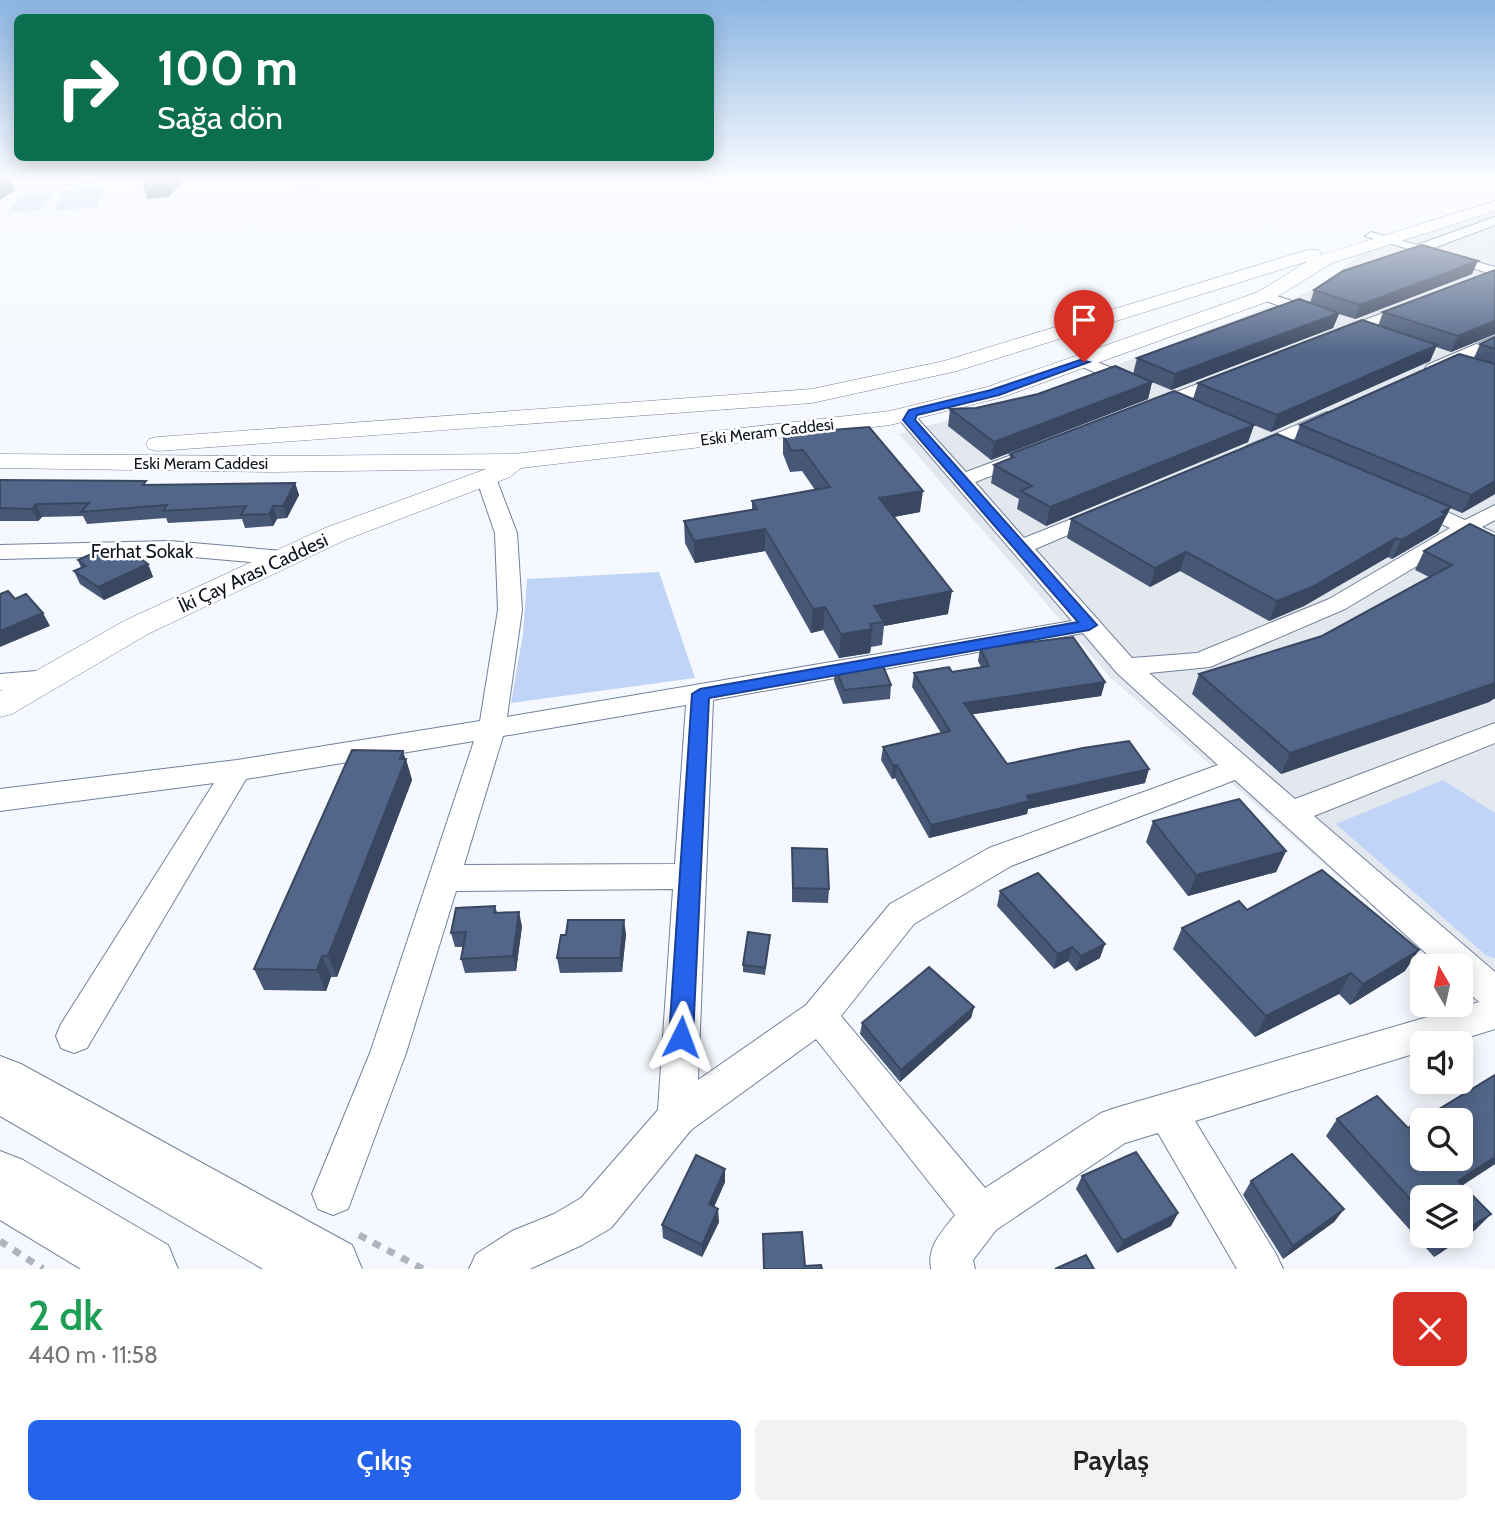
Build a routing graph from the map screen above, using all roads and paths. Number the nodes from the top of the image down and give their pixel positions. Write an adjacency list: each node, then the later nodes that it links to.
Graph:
1 (1450, 237): 3 (street)
2 (1379, 238): 3 (street); 6 (street, Eski Meram Caddesi); 23 (street, Eski Meram Caddesi)
3 (1418, 249): 4 (street)
4 (1495, 272): 5 (street)
5 (1470, 283)
6 (1265, 296): 8 (street); 14 (street, Eski Meram Caddesi)
7 (1432, 298): 8 (street)
8 (1357, 328): 9 (street); 11 (street)
9 (1381, 336)
10 (1495, 341): 13 (street)
11 (1320, 342)
12 (1428, 353): 13 (street)
13 (1451, 361): 15 (street); 17 (street)
14 (1084, 362): 18 (street); 21 (street, Eski Meram Caddesi)
15 (1473, 368)
16 (1246, 371): 18 (street)
17 (1416, 377)
18 (1172, 399): 19 (street); 22 (street)
19 (1197, 410)
20 (1344, 410): 25 (street)
21 (913, 413): 31 (street, Eski Meram Caddesi); 34 (street)
22 (1135, 414)
23 (562, 416): 26 (street, Eski Meram Caddesi); 32 (street)
24 (1247, 432): 25 (street)
25 (1272, 442): 28 (street); 29 (street)
26 (0, 450)
27 (1037, 452): 34 (street)
28 (1296, 453)
29 (1234, 458)
30 (0, 461): 32 (street, Eski Meram Caddesi)
31 (514, 461): 32 (street, Eski Meram Caddesi); 33 (street, İki Çay Arası Caddesi)
32 (332, 463)
33 (486, 478): 42 (street, İki Çay Arası Caddesi); 49 (street)
34 (963, 480): 40 (street)
35 (1395, 495): 38 (street)
36 (1121, 505): 40 (street)
37 (1495, 511): 38 (street)
38 (1469, 527): 39 (street); 44 (street)
39 (1495, 541)
40 (1021, 547): 43 (street)
41 (0, 552): 42 (street, Ferhat Sokak)
42 (283, 558): 45 (street, İki Çay Arası Caddesi)
43 (1089, 625): 44 (street); 47 (street)
44 (1126, 667): 51 (street)
45 (49, 678): 46 (street); 48 (street, İki Çay Arası Caddesi)
46 (0, 682)
47 (700, 694): 49 (street); 55 (street)
48 (0, 706)
49 (492, 729): 52 (street); 56 (street)
50 (1495, 732): 54 (street)
51 (1239, 768): 54 (street); 59 (street)
52 (237, 770): 53 (street); 60 (street)
53 (0, 800)
54 (1291, 813): 57 (street)
55 (689, 876): 56 (street); 63 (street)
56 (444, 878): 65 (street)
57 (1495, 994)
58 (1495, 1013): 62 (street)
59 (819, 1016): 63 (street); 66 (street)
60 (74, 1036)
61 (0, 1084): 70 (main road)
62 (1167, 1111): 66 (street); 73 (street)
63 (677, 1117): 71 (street)
64 (0, 1183): 69 (main road)
65 (333, 1194)
66 (981, 1215): 72 (street)
67 (0, 1241): 68 (path)
68 (43, 1269)
69 (144, 1269)
70 (328, 1269)
71 (491, 1269)
72 (953, 1269)
73 (1261, 1269)

